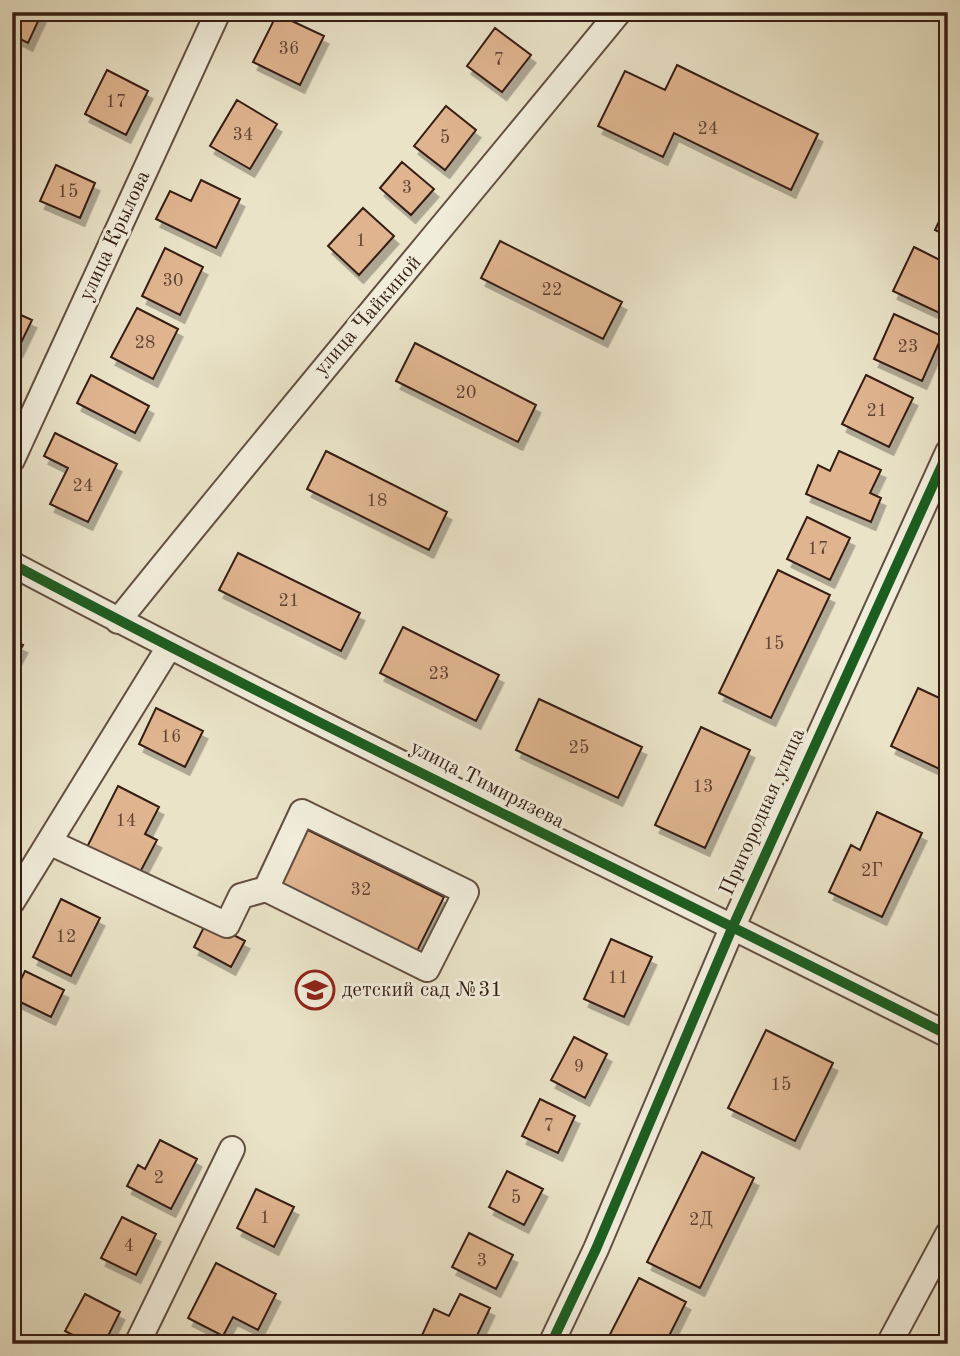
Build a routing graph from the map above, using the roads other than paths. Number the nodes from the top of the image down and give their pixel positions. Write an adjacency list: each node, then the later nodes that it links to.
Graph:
1 (218, 12): 4 (street, улица Крылова)
2 (619, 12): 6 (street, улица Чайкиной)
3 (948, 452): 11 (street, Пригородная улица)
4 (12, 460)
5 (12, 564): 6 (street, улица Тимирязева)
6 (118, 621): 7 (street, улица Тимирязева)
7 (169, 647): 8 (street); 11 (street, улица Тимирязева)
8 (49, 842): 9 (street); 10 (street)
9 (266, 889): 9 (street)
10 (12, 902)
11 (733, 926): 12 (street, улица Тимирязева); 16 (street, Пригородная улица)
12 (948, 1035)
13 (232, 1149): 15 (street)
14 (948, 1234): 17 (street)
15 (137, 1344)
16 (551, 1344)
17 (889, 1344)

